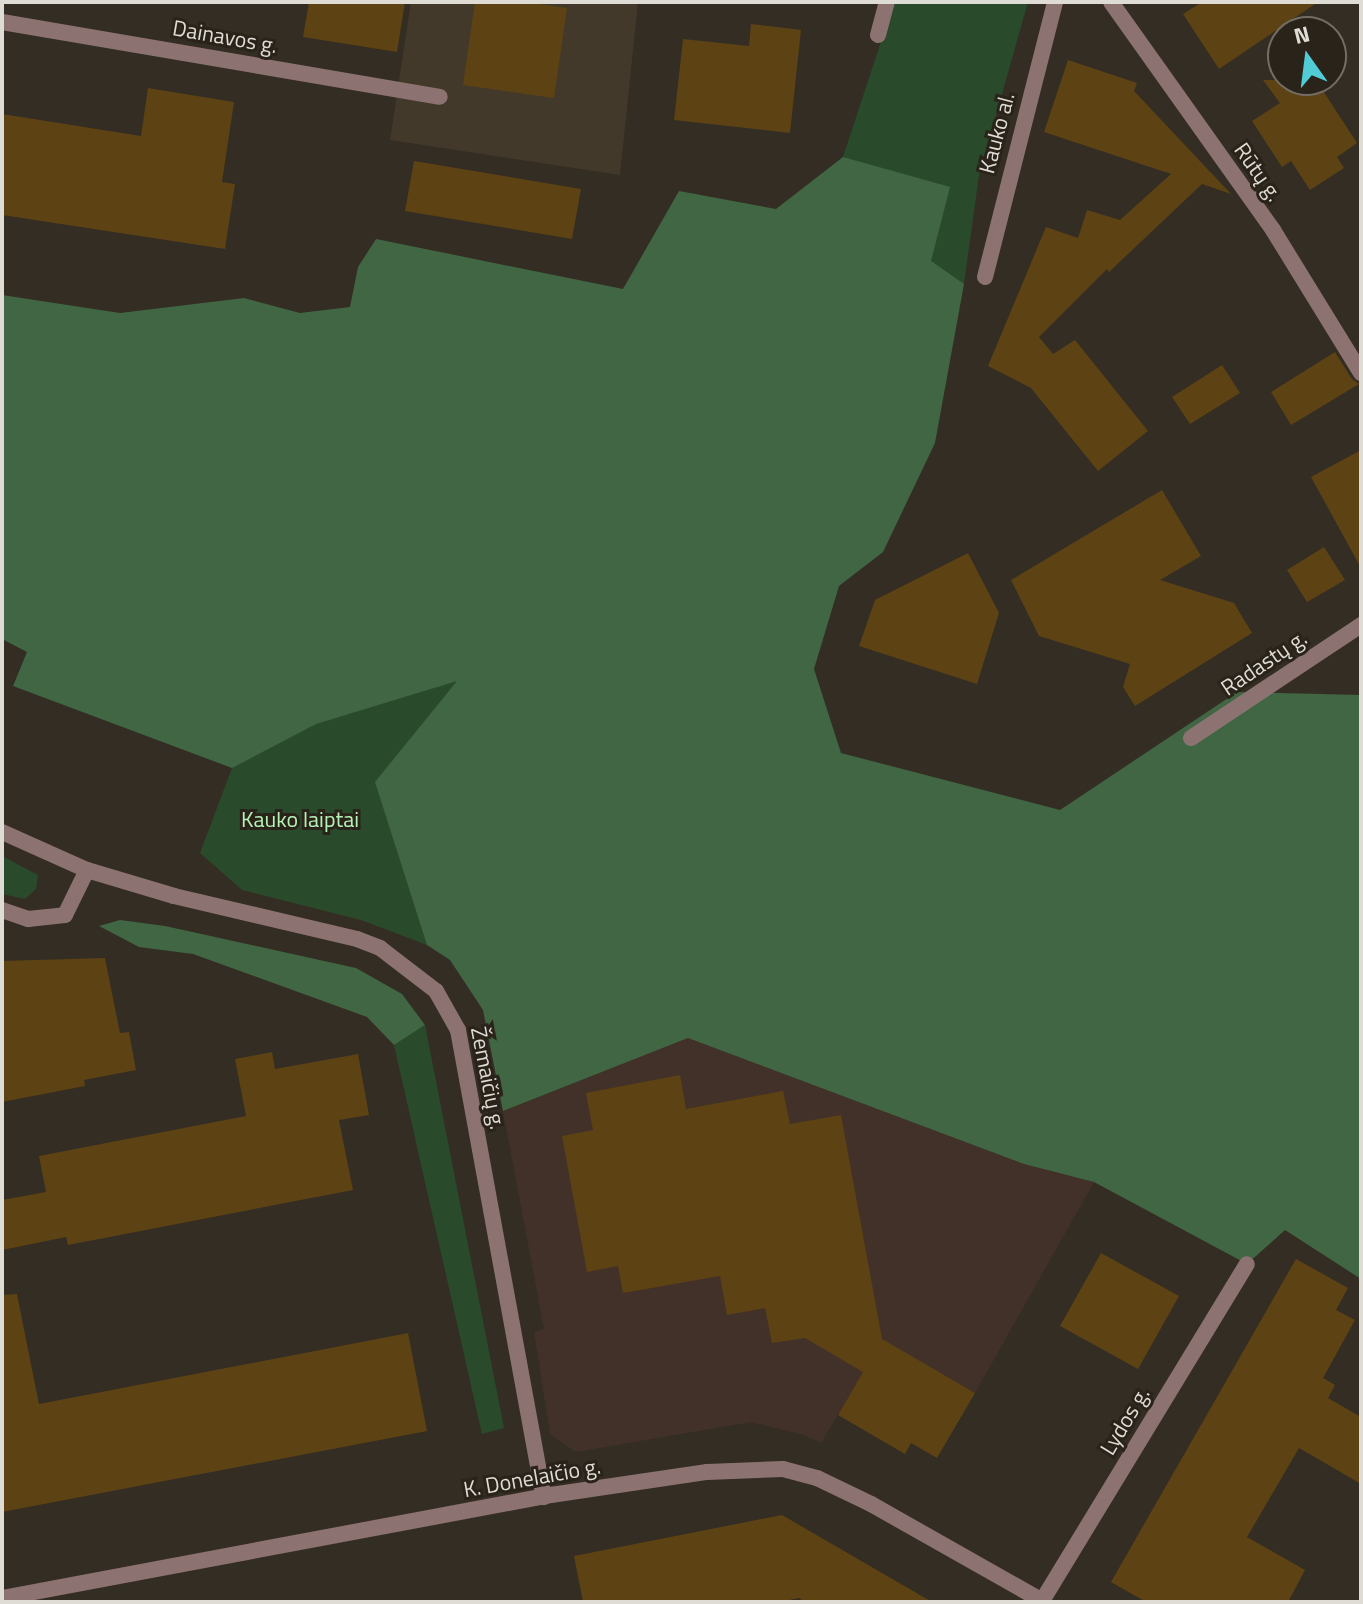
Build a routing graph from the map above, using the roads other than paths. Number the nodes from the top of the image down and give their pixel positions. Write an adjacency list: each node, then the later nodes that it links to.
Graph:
1 (887, 2): 5 (street)
2 (1055, 2): 7 (street, Kauko al.)
3 (1111, 2): 8 (street, Rūtų g.)
4 (2, 22): 6 (street, Dainavos g.)
5 (878, 35)
6 (440, 97)
7 (985, 277)
8 (1361, 373)
9 (1361, 625): 10 (street, Radastų g.)
10 (1191, 738)
11 (2, 832): 12 (street, Žemaičių g.)
12 (87, 870): 13 (street); 15 (street, Žemaičių g.)
13 (2, 910)
14 (1247, 1264): 17 (street, Lydos g.)
15 (544, 1497): 16 (street, K. Donelaičio g.); 17 (street, K. Donelaičio g.)
16 (2, 1598)
17 (1043, 1601)

